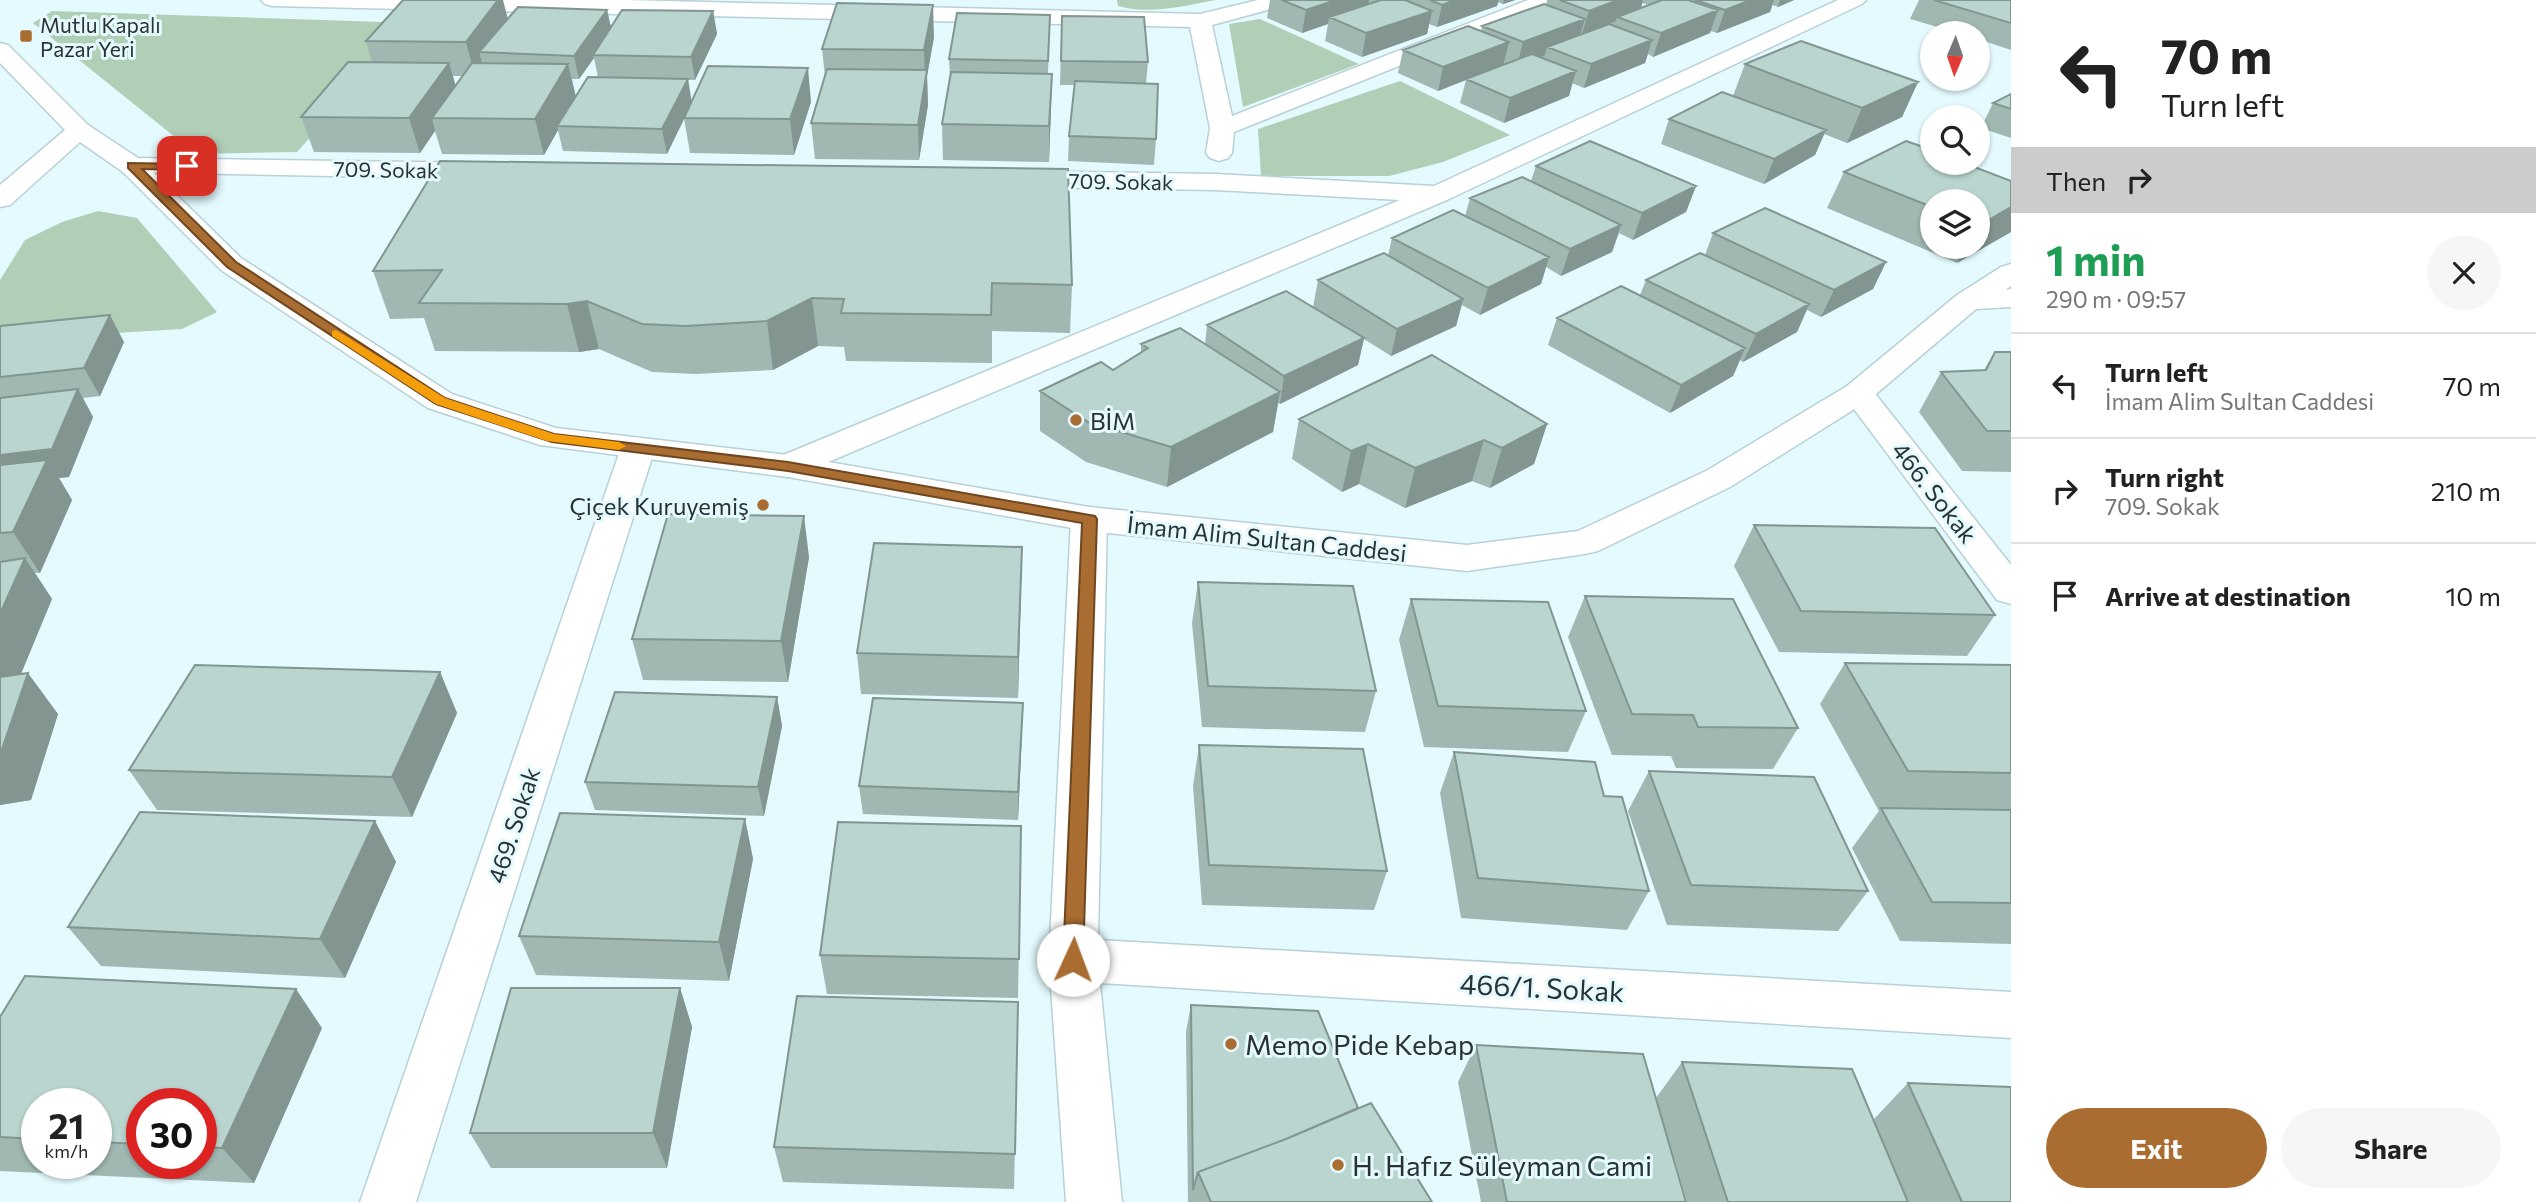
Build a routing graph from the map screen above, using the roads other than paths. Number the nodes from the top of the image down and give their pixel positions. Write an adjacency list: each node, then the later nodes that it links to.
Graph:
1 (272, 0): 5 (street)
2 (1283, 0): 7 (street)
3 (1547, 0): 9 (street)
4 (1854, 0): 15 (street)
5 (491, 1): 6 (street)
6 (1087, 9): 7 (street)
7 (1200, 21): 9 (street)
8 (0, 50): 10 (street, İmam Alim Sultan Caddesi)
9 (1222, 128): 14 (street)
10 (79, 130): 11 (street, İmam Alim Sultan Caddesi); 16 (street)
11 (132, 166): 12 (street, 709. Sokak); 21 (street, İmam Alim Sultan Caddesi)
12 (508, 171)
13 (994, 178): 14 (street, 709. Sokak)
14 (1215, 182): 15 (street, 709. Sokak)
15 (1438, 194): 22 (street)
16 (0, 200)
17 (2011, 273): 19 (street, İmam Alim Sultan Caddesi)
18 (2011, 298): 19 (street)
19 (1968, 302): 20 (street, İmam Alim Sultan Caddesi)
20 (1858, 393): 23 (street, İmam Alim Sultan Caddesi); 24 (street, 466. Sokak)
21 (638, 448): 22 (street, İmam Alim Sultan Caddesi); 27 (street, 469. Sokak)
22 (788, 466): 23 (street, İmam Alim Sultan Caddesi)
23 (1089, 519): 25 (street)
24 (2011, 591)
25 (1073, 960): 26 (street, 466/1. Sokak); 28 (street)
26 (2011, 1015)
27 (388, 1202)
28 (1094, 1202)

